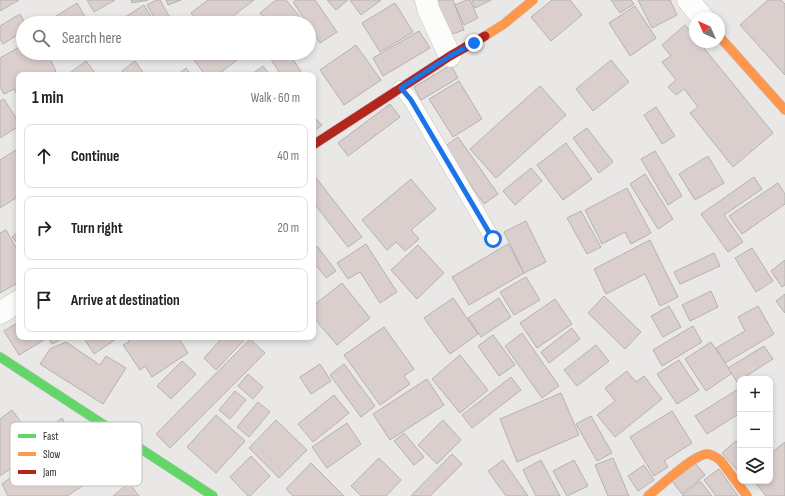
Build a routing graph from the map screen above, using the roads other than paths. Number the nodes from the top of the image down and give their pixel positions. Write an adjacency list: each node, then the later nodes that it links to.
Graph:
1 (426, 0): 6 (street)
2 (533, 0): 6 (street)
3 (688, 0): 4 (street)
4 (698, 12)
5 (725, 43): 8 (street)
6 (450, 56): 7 (street)
7 (401, 88): 9 (street); 10 (lane)
8 (785, 110)
9 (316, 144)
10 (493, 239)
11 (16, 303): 12 (street)
12 (0, 313)
13 (0, 357): 14 (street)
14 (100, 422)
15 (142, 450): 16 (street)
16 (213, 496)
17 (648, 496): 18 (street)
18 (747, 496)

